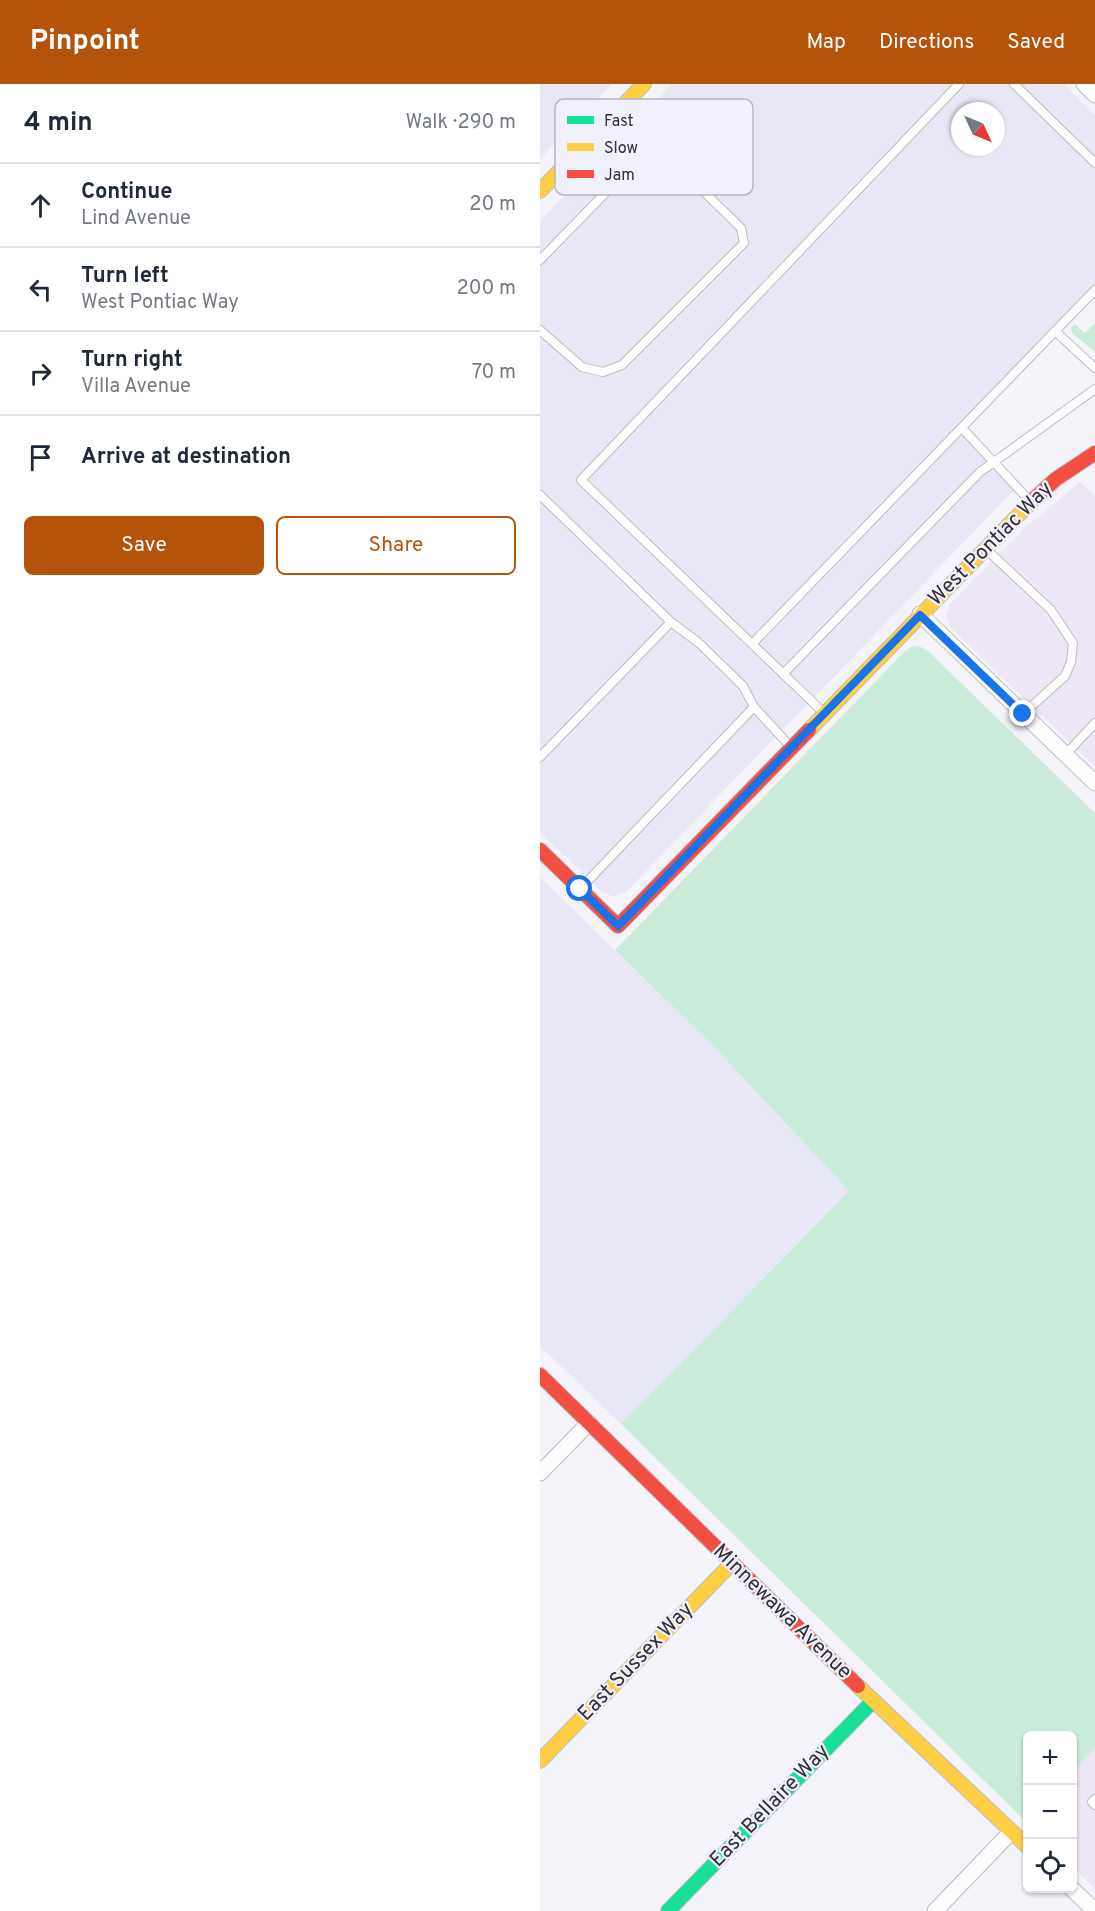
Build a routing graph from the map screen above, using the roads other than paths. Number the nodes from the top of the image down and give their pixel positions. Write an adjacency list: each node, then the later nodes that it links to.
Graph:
1 (644, 84): 6 (street)
2 (960, 84): 26 (lane)
3 (1084, 84): 5 (street)
4 (1019, 86): 7 (lane)
5 (1095, 95)
6 (629, 99)
7 (1095, 163)
8 (555, 175): 9 (street)
9 (540, 191)
10 (603, 195): 12 (lane)
11 (707, 195): 14 (lane)
12 (540, 260)
13 (1095, 290): 15 (lane)
14 (540, 330)
15 (1055, 331): 16 (lane); 18 (lane)
16 (1095, 368)
17 (1095, 389): 20 (lane)
18 (962, 428): 20 (lane); 26 (lane)
19 (1095, 453): 22 (street, West Pontiac Way)
20 (993, 462): 22 (lane); 27 (lane)
21 (540, 495): 25 (lane)
22 (1030, 501): 23 (street, West Pontiac Way)
23 (984, 548): 24 (street, West Pontiac Way); 30 (lane)
24 (920, 615): 29 (street, West Pontiac Way); 30 (street)
25 (671, 622): 28 (lane); 34 (lane)
26 (752, 644): 27 (lane)
27 (783, 674): 29 (lane)
28 (754, 707): 32 (lane); 37 (lane)
29 (824, 713): 32 (street, West Pontiac Way)
30 (1023, 714): 33 (street)
31 (1095, 723): 33 (lane)
32 (791, 747): 37 (street, West Pontiac Way)
33 (1065, 754): 35 (street)
34 (540, 758)
35 (1095, 783)
36 (540, 850): 37 (street)
37 (580, 889)
38 (540, 1375): 39 (street, Minnewawa Avenue)
39 (589, 1423): 40 (street); 41 (street, Minnewawa Avenue)
40 (540, 1473)
41 (732, 1563): 42 (street, Minnewawa Avenue); 43 (street, East Sussex Way)
42 (873, 1701): 46 (street, Minnewawa Avenue); 49 (street, East Bellaire Way)
43 (540, 1761)
44 (1095, 1799): 45 (lane)
45 (1095, 1805)
46 (1011, 1832): 47 (street, Minnewawa Avenue); 50 (street)
47 (1023, 1843)
48 (1076, 1893): 51 (street)
49 (668, 1911)
50 (935, 1911)
51 (1095, 1911)

